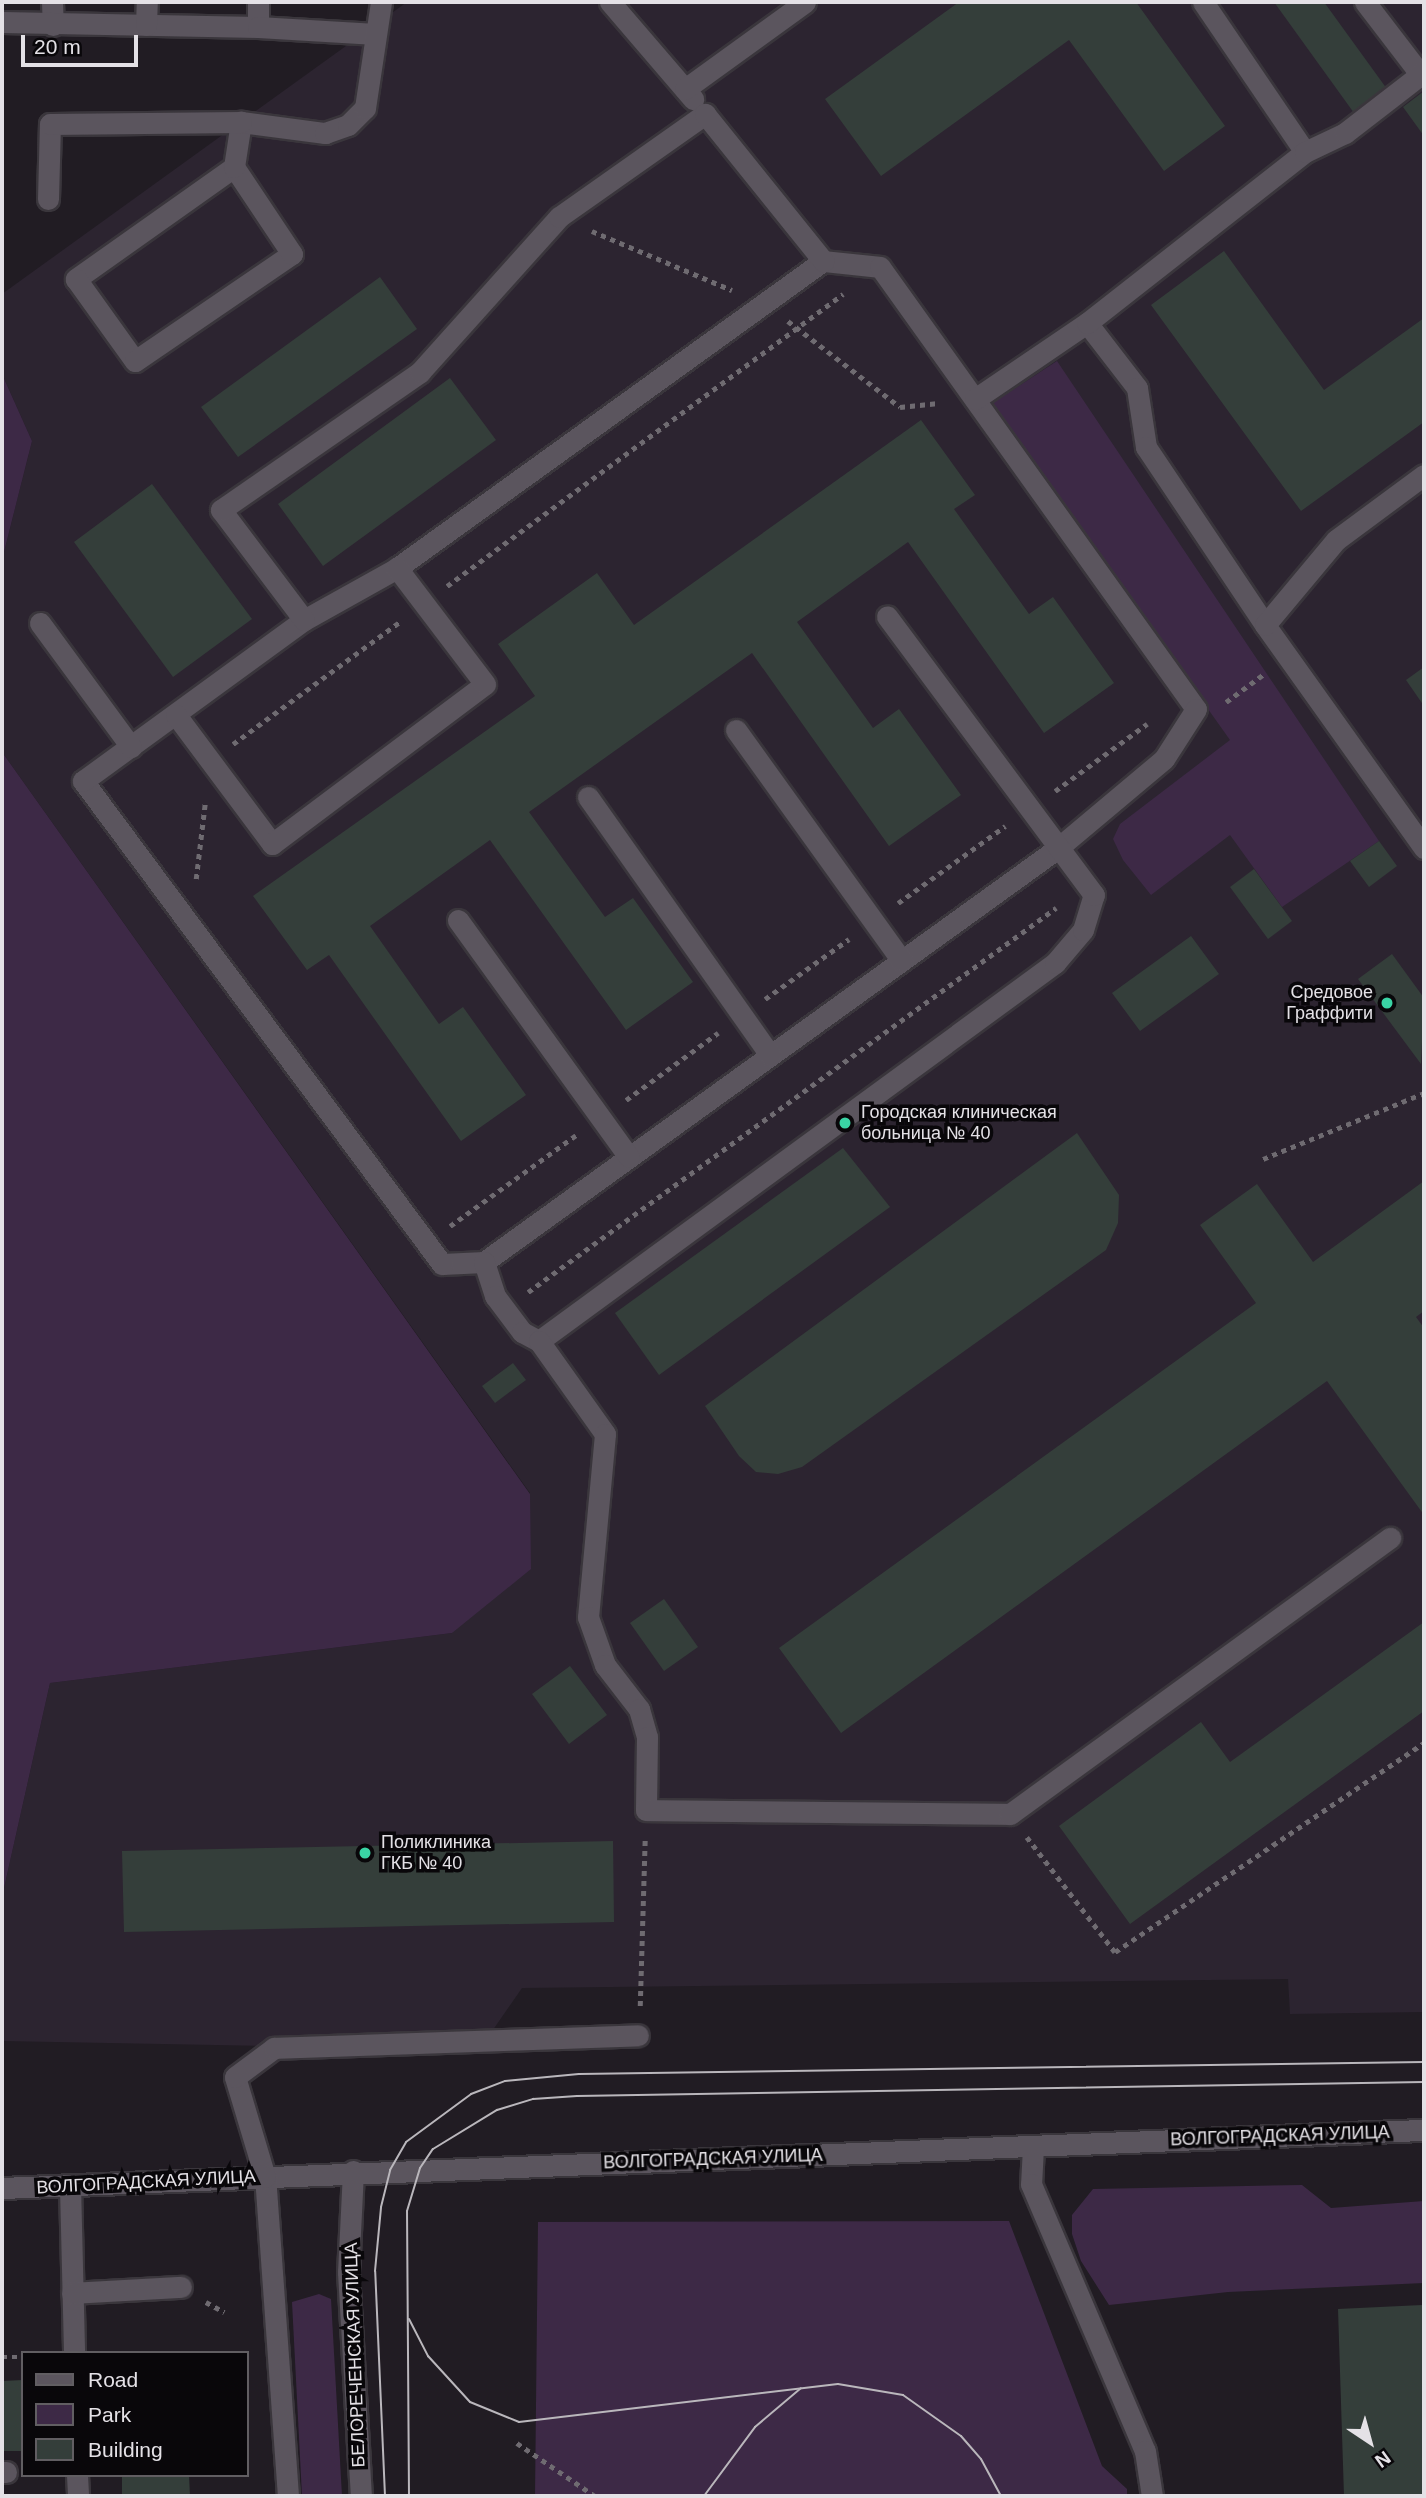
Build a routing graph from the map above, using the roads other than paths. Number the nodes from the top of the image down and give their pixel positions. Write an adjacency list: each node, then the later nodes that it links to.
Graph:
1 (52, 2): 10 (street)
2 (147, 2): 11 (street)
3 (258, 2): 12 (street)
4 (381, 2): 13 (street)
5 (610, 2): 15 (street)
6 (805, 2): 15 (street)
7 (1203, 2): 18 (street)
8 (1364, 2): 14 (street)
9 (2, 22): 10 (street)
10 (53, 25): 11 (street)
11 (146, 25): 12 (street)
12 (258, 27): 13 (street)
13 (376, 34): 17 (street)
14 (1422, 73): 18 (street)
15 (685, 89): 16 (street)
16 (705, 114): 21 (street); 27 (street)
17 (241, 122): 19 (street); 20 (street)
18 (1305, 152): 22 (street)
19 (234, 167): 19 (street)
20 (48, 199)
21 (823, 261): 23 (street); 25 (street)
22 (1087, 323): 23 (street); 29 (street)
23 (975, 399): 34 (street)
24 (1424, 475): 29 (street)
25 (397, 568): 27 (street); 30 (street)
26 (887, 616): 34 (street)
27 (304, 620): 30 (street)
28 (40, 623): 32 (street)
29 (1265, 625): 35 (street)
30 (176, 715): 32 (street)
31 (736, 730): 37 (street)
32 (131, 747): 40 (street)
33 (588, 797): 38 (street)
34 (1058, 848): 37 (street); 41 (street)
35 (1424, 848)
36 (458, 920): 39 (street)
37 (902, 961): 38 (street)
38 (770, 1055): 39 (street)
39 (629, 1157): 40 (street)
40 (484, 1262): 41 (street)
41 (539, 1341): 42 (street)
42 (1390, 1538)
43 (638, 2035): 47 (street)
44 (1424, 2130): 45 (street, ВОЛГОГРАДСКАЯ УЛИЦА)
45 (1033, 2147): 46 (street, ВОЛГОГРАДСКАЯ УЛИЦА); 57 (street)
46 (353, 2171): 47 (street, ВОЛГОГРАДСКАЯ УЛИЦА); 56 (street, БЕЛОРЕЧЕНСКАЯ УЛИЦА)
47 (265, 2177): 48 (street, ВОЛГОГРАДСКАЯ УЛИЦА); 55 (street)
48 (70, 2186): 49 (street, ВОЛГОГРАДСКАЯ УЛИЦА); 51 (street)
49 (2, 2188)
50 (181, 2287): 51 (street)
51 (72, 2293): 52 (street)
52 (74, 2351)
53 (77, 2477): 54 (street)
54 (78, 2496)
55 (288, 2496)
56 (361, 2496)
57 (1152, 2496)

